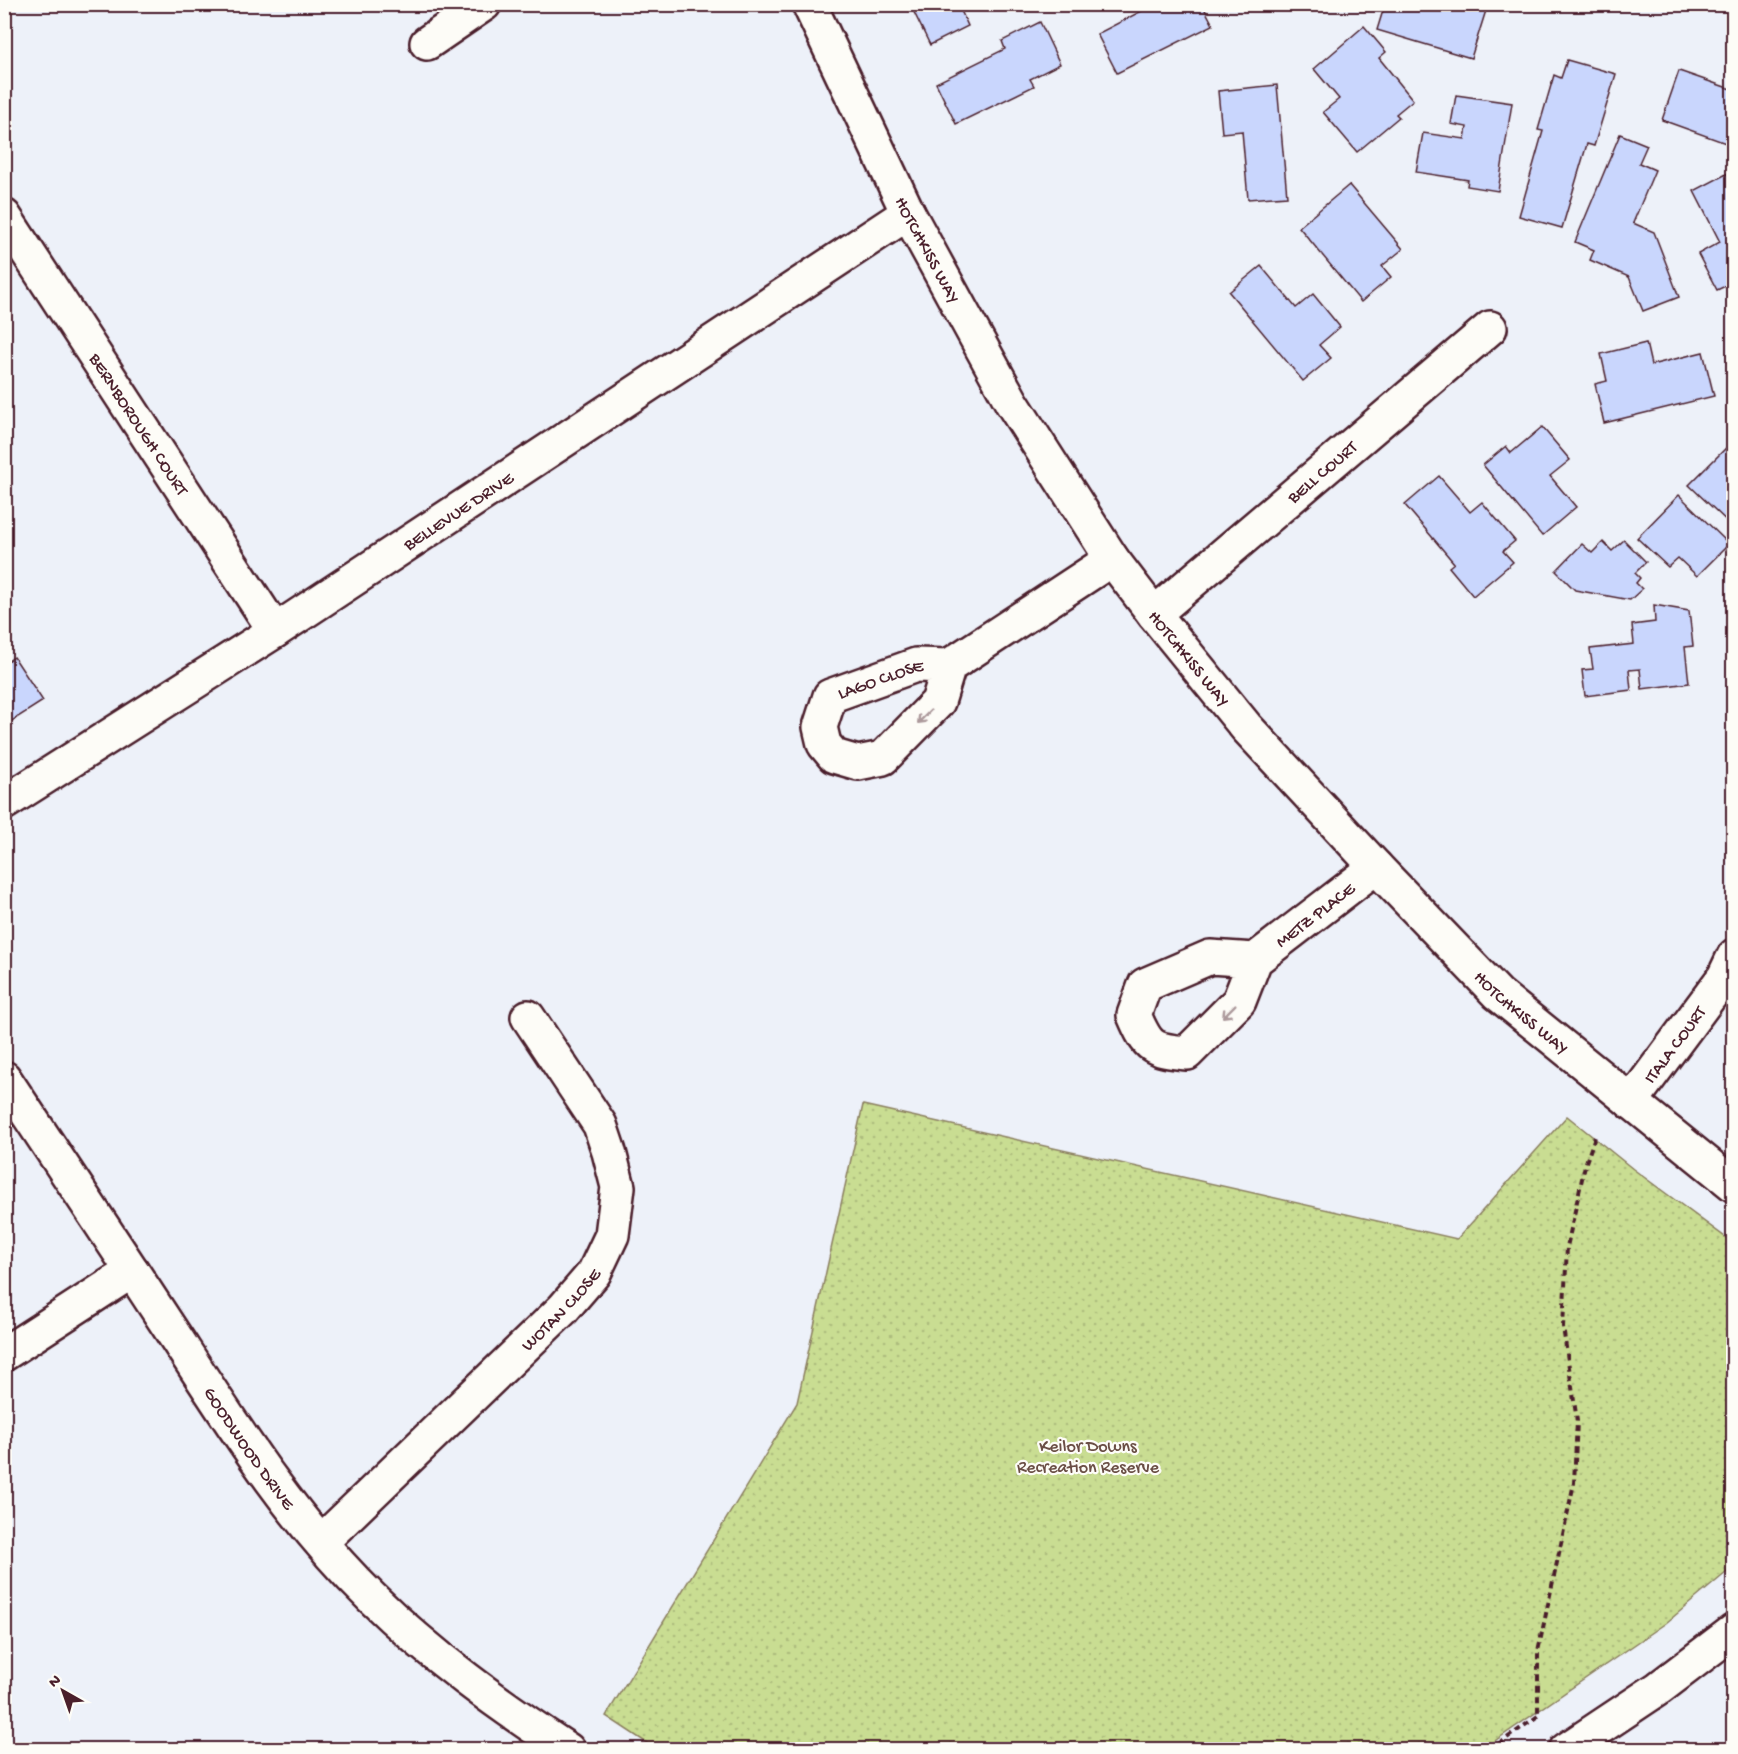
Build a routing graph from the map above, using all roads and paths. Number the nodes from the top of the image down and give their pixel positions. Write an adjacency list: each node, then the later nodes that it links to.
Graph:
1 (484, 4): 3 (street)
2 (809, 4): 4 (street, HOTCHKISS WAY)
3 (427, 43)
4 (908, 213): 7 (street, HOTCHKISS WAY); 9 (street, BELLEVUE DRIVE)
5 (4, 216): 9 (street, BERNBOROUGH COURT)
6 (1490, 328): 8 (street, BELL COURT)
7 (1112, 559): 8 (street, HOTCHKISS WAY); 10 (street, LAGO CLOSE)
8 (1154, 614): 12 (street, HOTCHKISS WAY)
9 (275, 631): 11 (street, BELLEVUE DRIVE)
10 (950, 666)
11 (4, 803)
12 (1376, 867): 14 (street, METZ PLACE); 17 (street, HOTCHKISS WAY)
13 (1734, 956): 17 (street, ITALA COURT)
14 (1255, 960)
15 (528, 1017): 22 (street, WOTAN CLOSE)
16 (4, 1078): 20 (street, GOODWOOD DRIVE)
17 (1631, 1102): 19 (street, HOTCHKISS WAY)
18 (1596, 1134): 26 (path)
19 (1734, 1185)
20 (132, 1271): 21 (street); 22 (street, GOODWOOD DRIVE)
21 (4, 1354)
22 (321, 1542): 25 (street, GOODWOOD DRIVE)
23 (1734, 1631): 24 (street)
24 (1572, 1748)
25 (568, 1749)
26 (1490, 1749)

